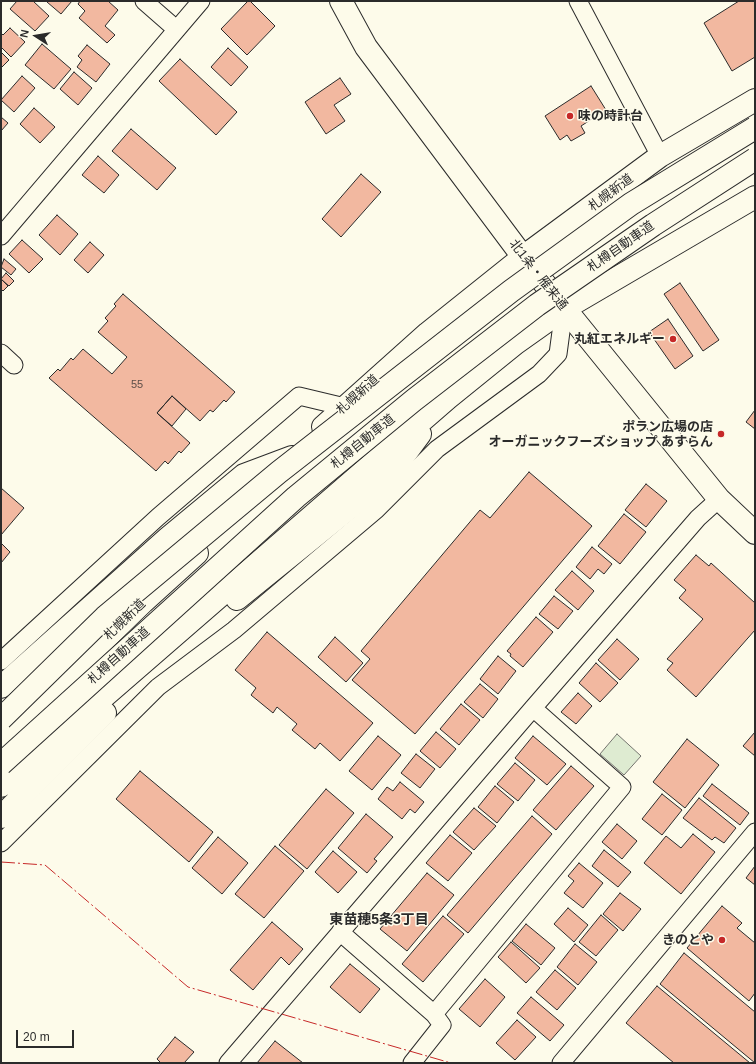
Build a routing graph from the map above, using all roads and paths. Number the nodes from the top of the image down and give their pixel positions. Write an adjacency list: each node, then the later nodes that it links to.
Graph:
1 (144, 1): 5 (street)
2 (201, 1): 5 (street)
3 (341, 1): 12 (highway, 北1条・雁来通)
4 (578, 1): 8 (street)
5 (176, 29): 11 (street)
6 (755, 100): 8 (highway, 札幌新道)
7 (755, 128): 24 (highway, 札樽自動車道, bridge)
8 (660, 156): 12 (highway, 札幌新道)
9 (755, 159): 26 (highway, 札樽自動車道, bridge)
10 (755, 197): 13 (highway)
11 (1, 236)
12 (523, 257): 13 (highway, 北1条・雁来通); 17 (highway, 札幌新道)
13 (564, 310): 16 (highway); 19 (highway, 北1条・雁来通); 30 (street)
14 (1, 353): 15 (street)
15 (14, 365)
16 (448, 398): 27 (highway); 28 (highway)
17 (345, 407): 18 (highway, 札幌新道); 21 (street)
18 (292, 457): 22 (highway); 25 (highway, 札幌新道)
19 (719, 499): 20 (highway, 北1条・雁来通); 23 (street)
20 (755, 533)
21 (1, 661)
22 (1, 688)
23 (533, 708): 31 (street); 32 (street)
24 (1, 720)
25 (1, 740)
26 (1, 764)
27 (1, 786)
28 (1, 817)
29 (755, 832): 35 (street)
30 (1, 843)
31 (340, 932): 32 (street); 33 (street)
32 (434, 1014): 34 (street)
33 (228, 1063)
34 (412, 1063)
35 (561, 1063)

